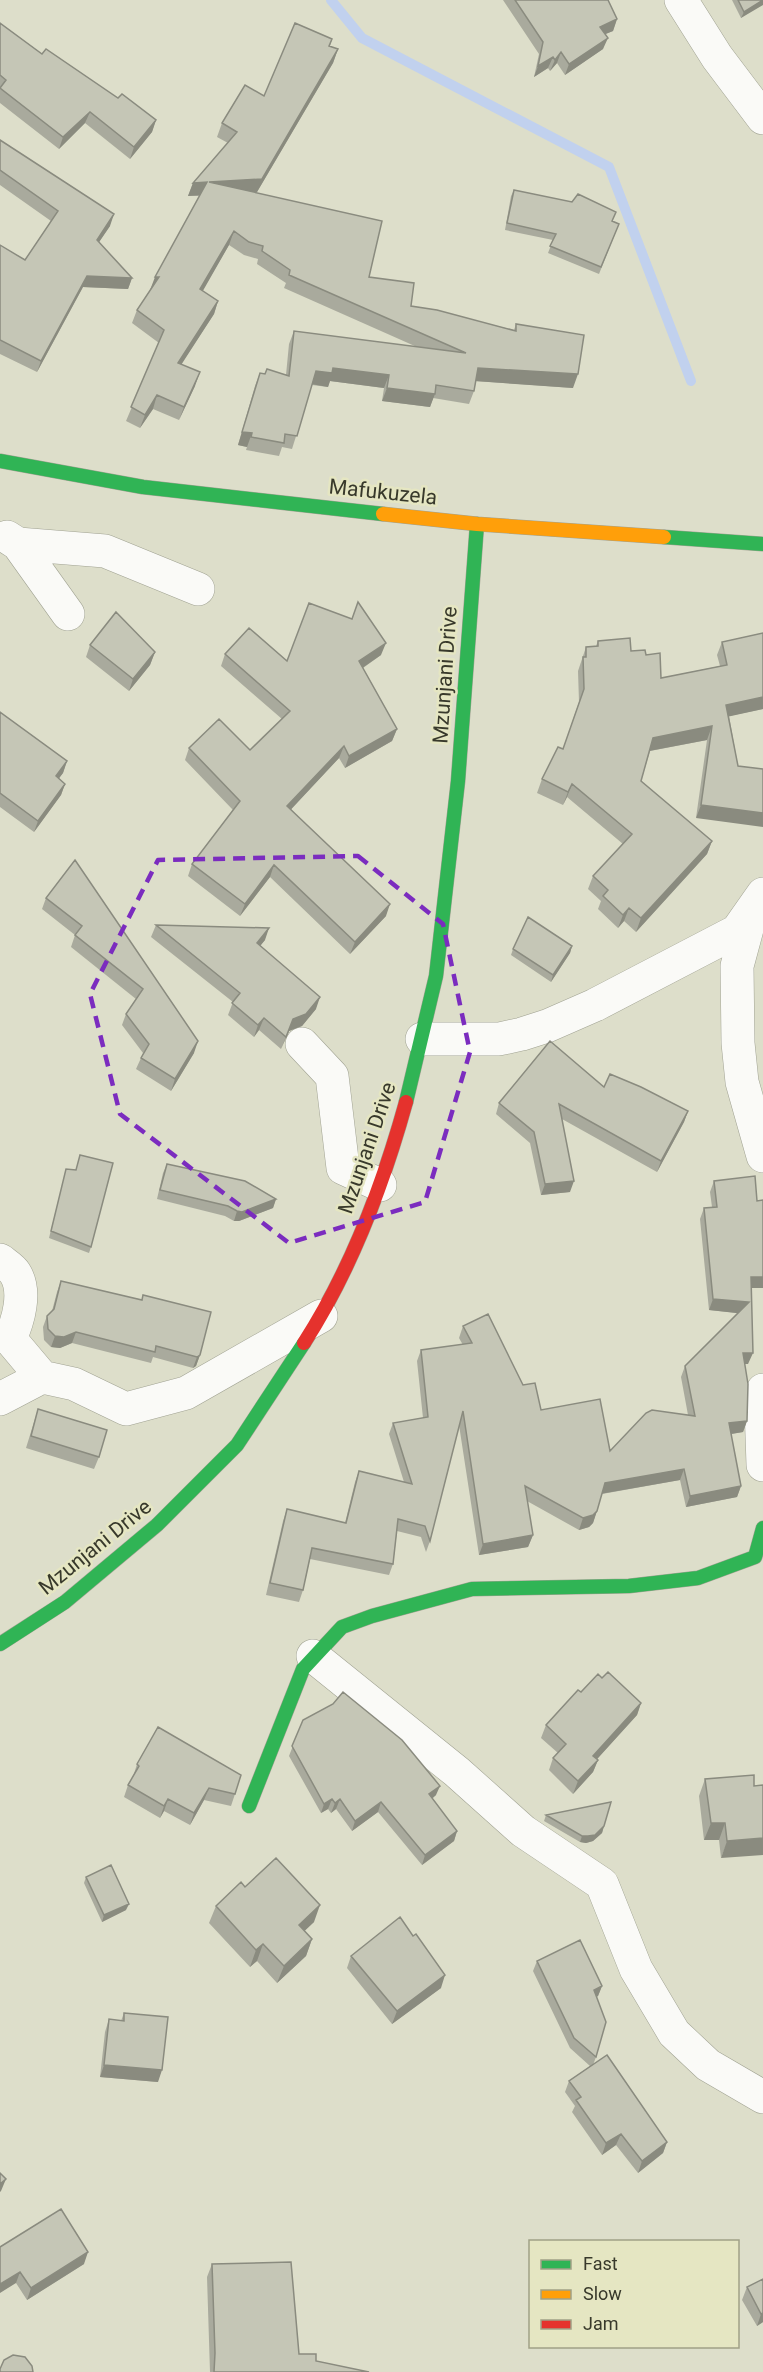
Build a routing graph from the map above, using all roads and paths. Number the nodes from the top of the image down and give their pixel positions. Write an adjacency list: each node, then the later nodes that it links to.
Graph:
1 (681, 0): 2 (street)
2 (763, 118)
3 (0, 461): 4 (main road, Mafukuzela)
4 (477, 524): 6 (main road, Mafukuzela); 10 (main road, Mzunjani Drive)
5 (9, 538): 7 (street); 8 (street)
6 (763, 544)
7 (198, 589)
8 (68, 614)
9 (758, 902): 10 (street); 12 (street)
10 (422, 1040): 13 (main road, Mzunjani Drive)
11 (302, 1044): 13 (street)
12 (763, 1156)
13 (380, 1185): 15 (main road, Mzunjani Drive)
14 (0, 1260): 16 (street)
15 (321, 1316): 16 (street); 21 (main road, Mzunjani Drive)
16 (42, 1377): 18 (street)
17 (763, 1390): 19 (street)
18 (0, 1399)
19 (763, 1465)
20 (763, 1528): 22 (main road)
21 (0, 1644)
22 (313, 1656): 23 (main road); 24 (street)
23 (249, 1806)
24 (763, 2097)

